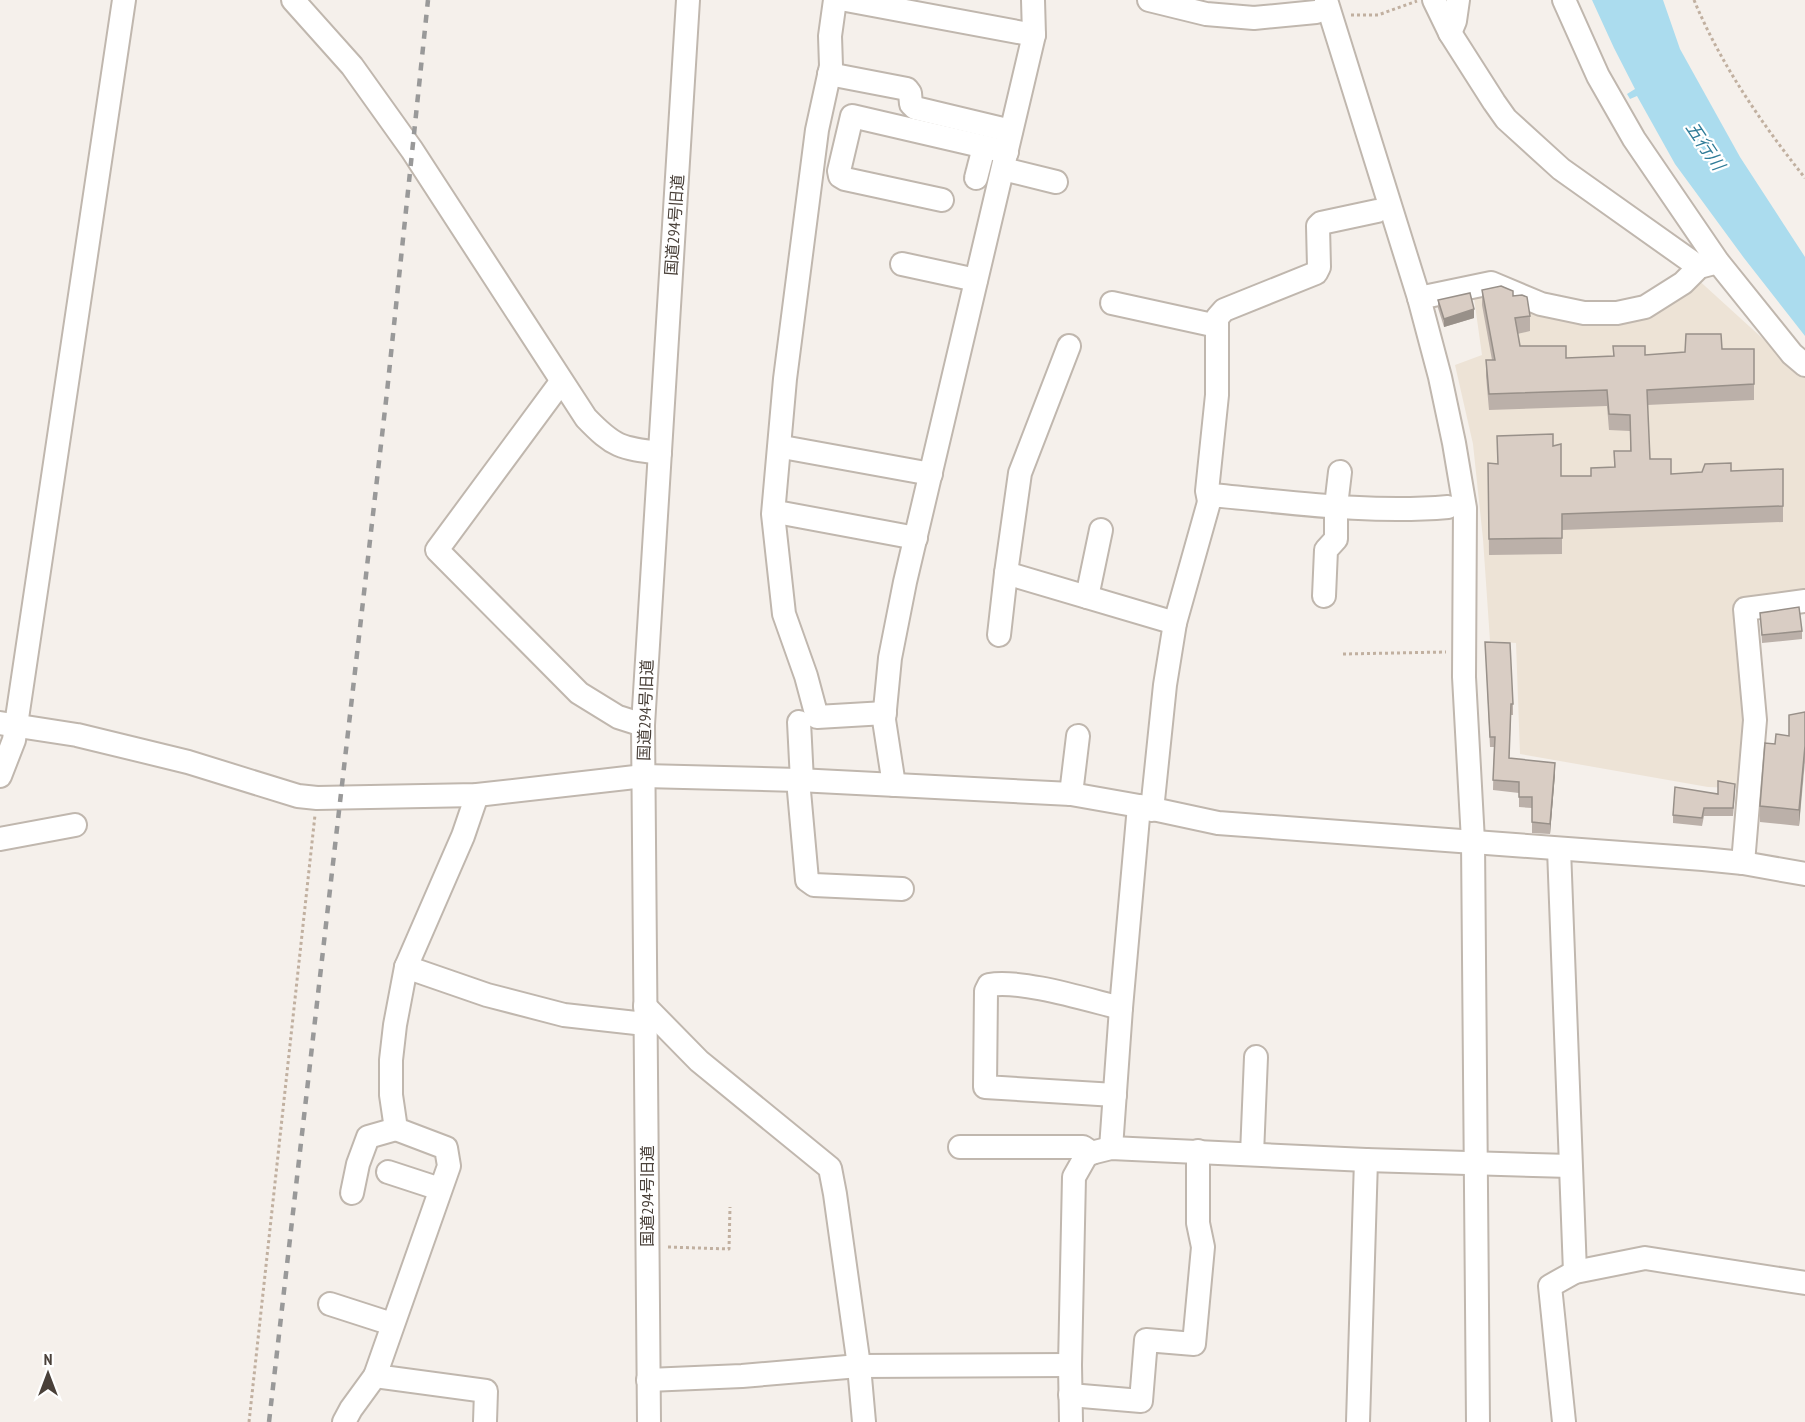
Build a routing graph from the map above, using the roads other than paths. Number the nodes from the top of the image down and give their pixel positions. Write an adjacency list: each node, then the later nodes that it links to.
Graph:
1 (124, 0): 48 (street)
2 (293, 0): 29 (street)
3 (688, 0): 31 (street, 国道294号旧道)
4 (835, 0): 14 (street)
5 (846, 0): 13 (street)
6 (1033, 0): 13 (street)
7 (1149, 0): 11 (street)
8 (1434, 0): 12 (street)
9 (1458, 0): 12 (street)
10 (1564, 0): 22 (street)
11 (1321, 6): 24 (street)
12 (1450, 33): 22 (street)
13 (1034, 35): 16 (street)
14 (830, 74): 16 (street); 46 (street)
15 (984, 147): 16 (street); 17 (street); 19 (street)
16 (1007, 151): 18 (street); 23 (street)
17 (976, 178)
18 (1056, 182)
19 (942, 200)
20 (1377, 211): 26 (street)
21 (902, 264): 23 (street)
22 (1709, 264): 24 (street); 28 (street)
23 (976, 280): 33 (street)
24 (1419, 298): 60 (street)
25 (1112, 303): 26 (street)
26 (1217, 326): 34 (street)
27 (1069, 346): 40 (street)
28 (1805, 365)
29 (561, 382): 31 (street); 49 (street)
30 (788, 448): 33 (street)
31 (660, 453): 49 (street, 国道294号旧道)
32 (1340, 472): 35 (street)
33 (932, 474): 39 (street)
34 (1209, 501): 35 (street); 44 (street)
35 (1336, 506): 36 (street); 41 (street)
36 (1448, 507)
37 (782, 513): 39 (street)
38 (1101, 530): 42 (street)
39 (916, 538): 46 (street)
40 (1006, 573): 42 (street); 45 (street)
41 (1324, 596)
42 (1087, 597): 44 (street)
43 (1805, 601): 62 (street)
44 (1175, 623): 57 (street)
45 (999, 635)
46 (885, 713): 54 (street)
47 (799, 722): 53 (street)
48 (8, 724): 51 (street); 56 (street)
49 (643, 725): 52 (street, 国道294号旧道)
50 (1078, 736): 55 (street)
51 (0, 776)
52 (644, 776): 53 (street); 56 (street); 67 (street, 国道294号旧道)
53 (800, 780): 54 (street); 64 (street)
54 (894, 785): 55 (street)
55 (1071, 794): 57 (street)
56 (477, 795): 65 (street)
57 (1145, 808): 60 (street); 66 (street)
58 (75, 825): 59 (street)
59 (0, 839)
60 (1473, 841): 61 (street); 76 (street)
61 (1559, 849): 62 (street); 77 (street)
62 (1743, 863): 63 (street)
63 (1805, 874)
64 (902, 889)
65 (406, 967): 67 (street); 70 (street)
66 (1121, 1008): 69 (street); 69 (street)
67 (645, 1015): 86 (street); 88 (street, 国道294号旧道)
68 (1256, 1057): 74 (street)
69 (1115, 1095): 72 (street)
70 (396, 1129): 79 (street); 80 (street)
71 (960, 1147): 72 (street)
72 (1102, 1150): 73 (street); 85 (street)
73 (1198, 1151): 74 (street); 89 (street)
74 (1252, 1154): 75 (street)
75 (1366, 1160): 76 (street); 95 (street)
76 (1475, 1164): 77 (street); 96 (street)
77 (1570, 1166): 81 (street)
78 (388, 1172): 79 (street)
79 (440, 1189): 84 (street)
80 (352, 1193)
81 (1575, 1272): 82 (street); 97 (street)
82 (1805, 1283)
83 (330, 1304): 84 (street)
84 (392, 1324): 87 (street)
85 (1070, 1365): 86 (street); 89 (street)
86 (859, 1366): 88 (street); 93 (street)
87 (375, 1376): 90 (street); 91 (street)
88 (648, 1380): 92 (street, 国道294号旧道)
89 (1070, 1395): 94 (street)
90 (345, 1422)
91 (484, 1422)
92 (649, 1422)
93 (864, 1422)
94 (1071, 1422)
95 (1358, 1422)
96 (1478, 1422)
97 (1564, 1422)

